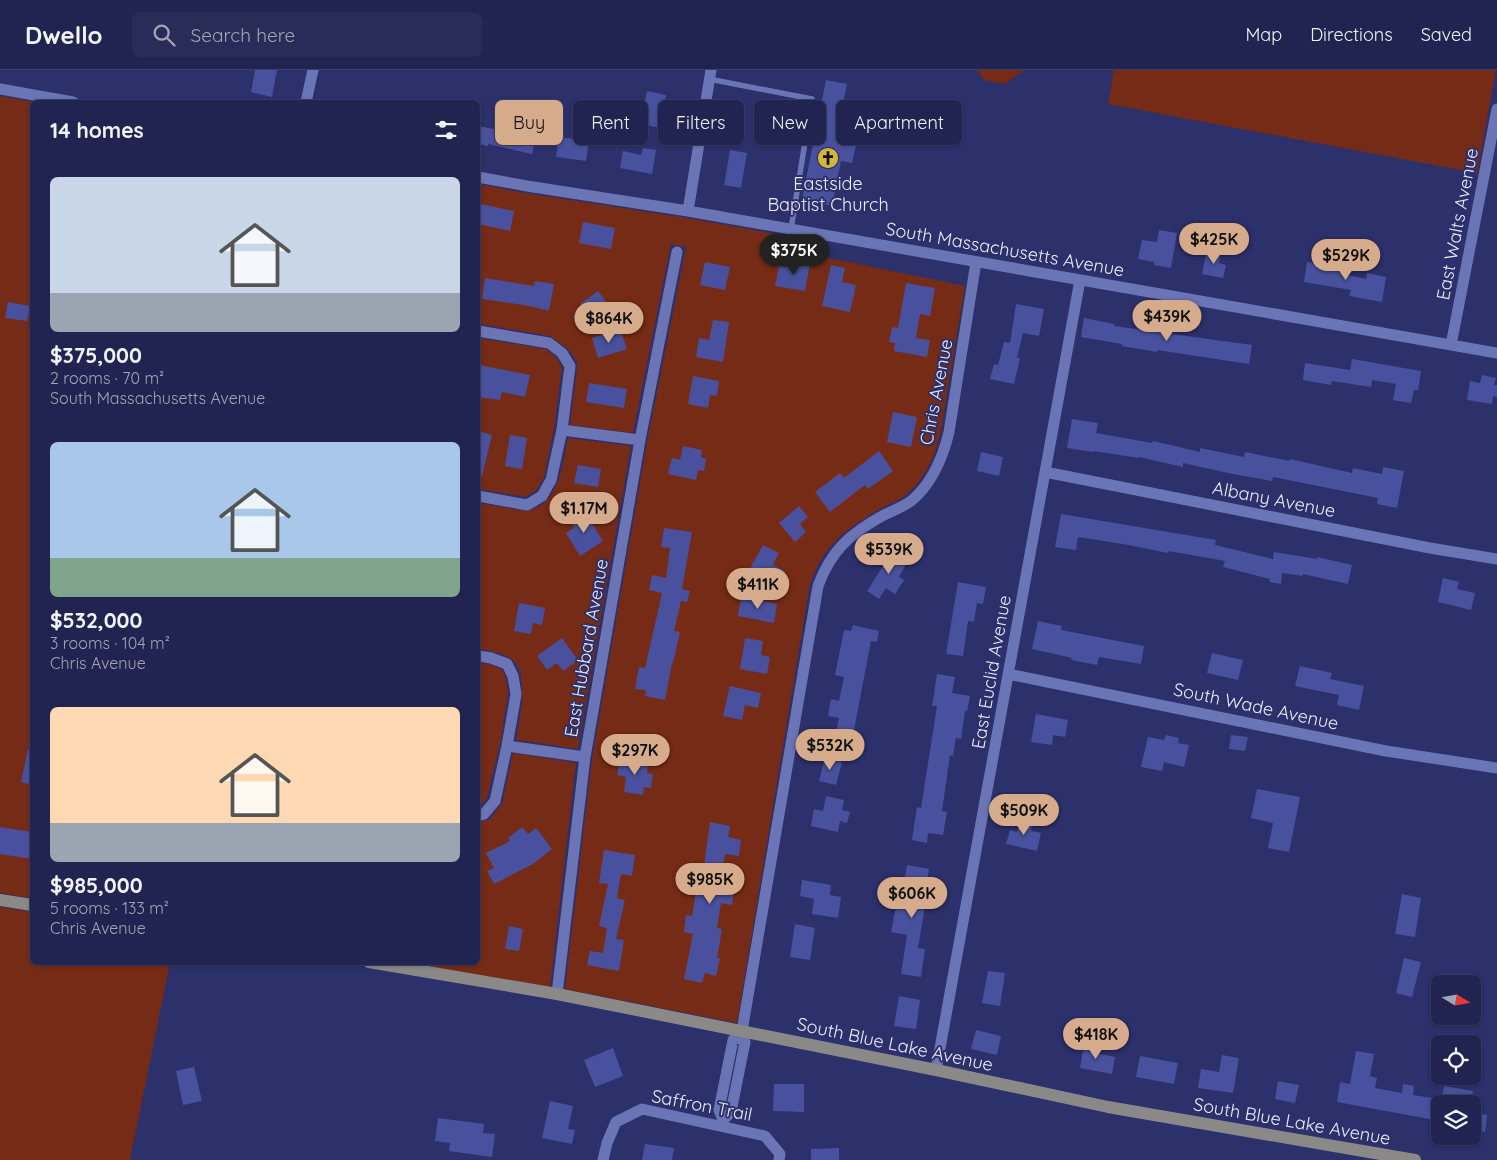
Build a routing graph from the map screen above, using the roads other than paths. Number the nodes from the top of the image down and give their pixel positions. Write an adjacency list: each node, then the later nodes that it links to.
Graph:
1 (313, 70): 5 (street)
2 (710, 74): 9 (street); 10 (lane)
3 (0, 89): 4 (street)
4 (62, 100)
5 (306, 100)
6 (1497, 109): 7 (street, East Walts Avenue)
7 (1493, 151): 15 (street, East Walts Avenue)
8 (480, 177): 9 (street, South Massachusetts Avenue)
9 (688, 211): 10 (street, South Massachusetts Avenue)
10 (791, 229): 12 (street, South Massachusetts Avenue)
11 (677, 252): 18 (street, East Hubbard Avenue)
12 (976, 262): 13 (street, South Massachusetts Avenue); 32 (street, Chris Avenue)
13 (1080, 280): 15 (street, South Massachusetts Avenue); 19 (street, East Euclid Avenue)
14 (480, 331): 17 (street)
15 (1451, 345): 16 (street, South Massachusetts Avenue)
16 (1497, 353)
17 (562, 430): 18 (street); 20 (street)
18 (640, 440): 25 (street, East Hubbard Avenue)
19 (1045, 472): 21 (street, Albany Avenue); 23 (street, East Euclid Avenue)
20 (480, 496)
21 (1497, 559)
22 (480, 656): 24 (street)
23 (1008, 674): 26 (street, South Wade Avenue); 33 (street, East Euclid Avenue)
24 (507, 746): 25 (street); 27 (street)
25 (585, 757): 31 (street, East Hubbard Avenue)
26 (1497, 768)
27 (480, 815)
28 (0, 900): 29 (main road)
29 (30, 905)
30 (386, 965): 31 (main road, South Blue Lake Avenue)
31 (557, 994): 32 (main road, South Blue Lake Avenue)
32 (742, 1034): 33 (main road, South Blue Lake Avenue); 34 (street, Chris Avenue)
33 (936, 1070): 37 (main road, South Blue Lake Avenue)
34 (722, 1123): 35 (street, Saffron Trail); 36 (street, Saffron Trail)
35 (604, 1160)
36 (779, 1160)
37 (1414, 1160)

